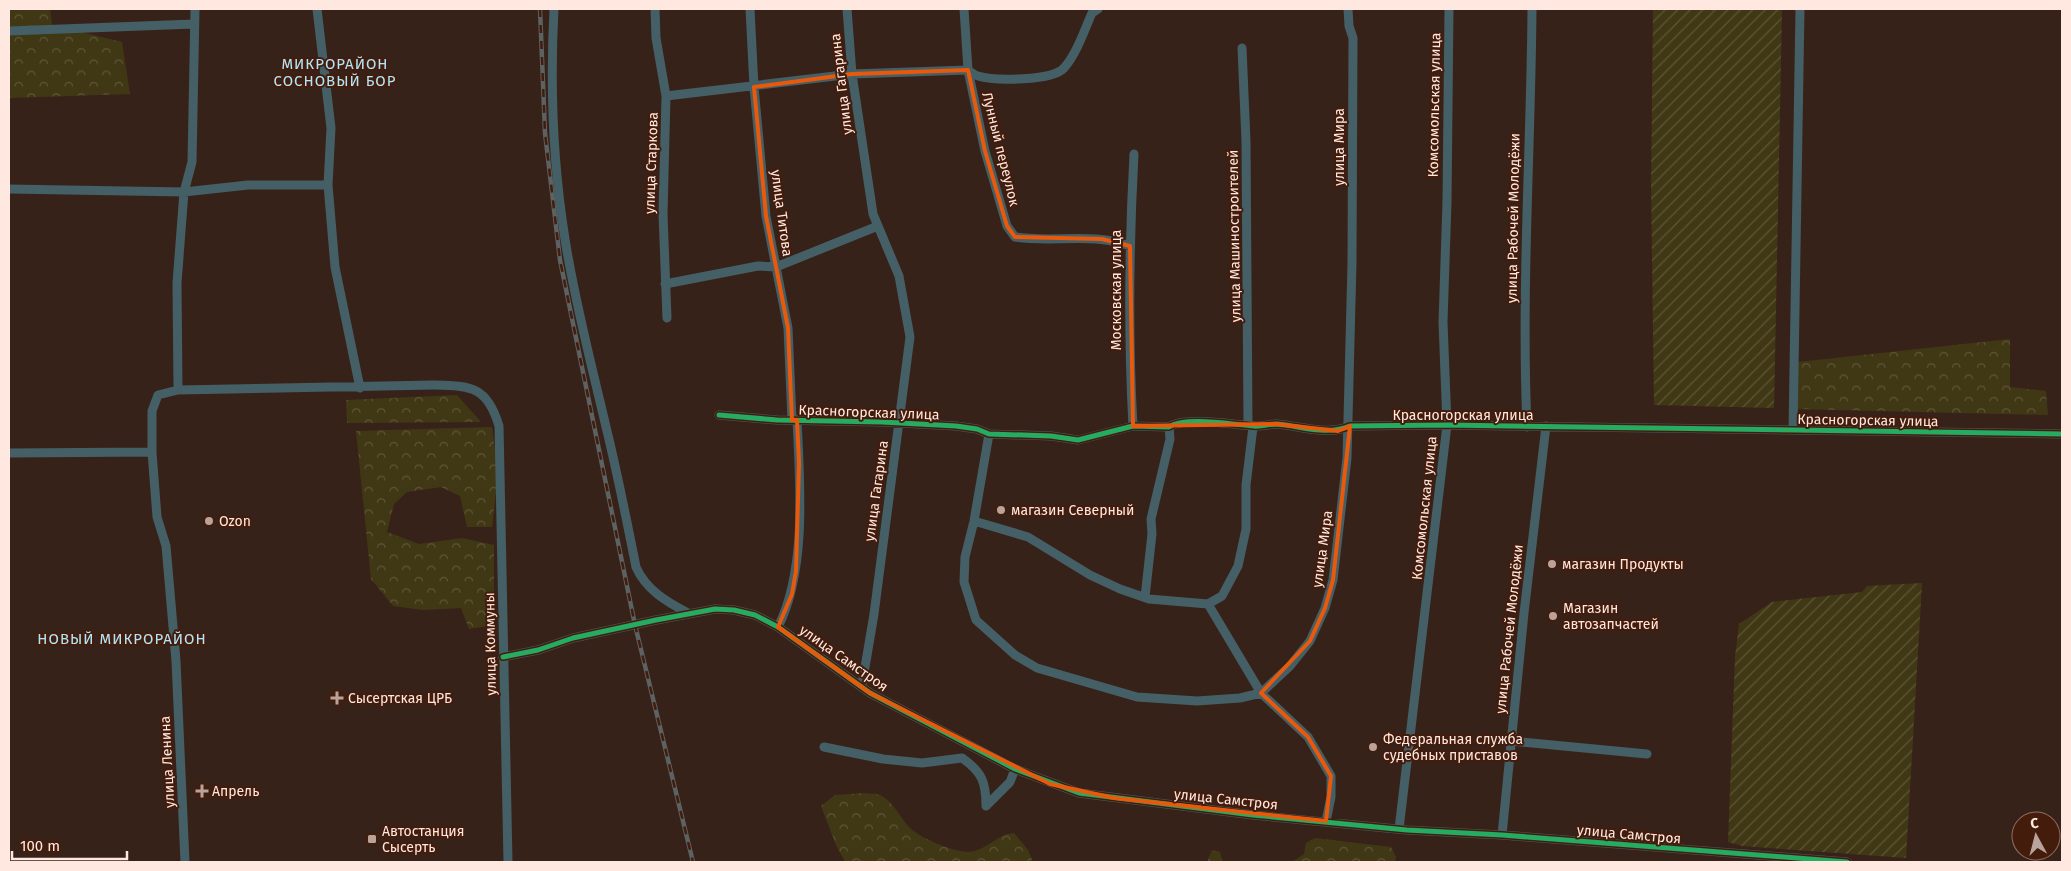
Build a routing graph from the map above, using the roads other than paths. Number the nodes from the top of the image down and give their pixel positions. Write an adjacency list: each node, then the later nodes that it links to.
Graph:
1 (195, 9): 13 (street)
2 (317, 9): 21 (street)
3 (554, 9): 49 (street)
4 (655, 9): 19 (street, улица Старкова)
5 (750, 9): 18 (street, улица Титова)
6 (847, 9): 17 (street, улица Гагарина)
7 (964, 9): 16 (street, Лунный переулок)
8 (1096, 9): 16 (street)
9 (1348, 9): 36 (street, улица Мира)
10 (1449, 9): 37 (street, Комсомольская улица)
11 (1532, 9): 40 (street, улица Рабочей Молодёжи)
12 (1800, 9): 41 (street)
13 (194, 24): 14 (street); 23 (street)
14 (9, 31)
15 (1242, 48): 35 (street, улица Машиностроителей)
16 (968, 70): 17 (street); 25 (street, Лунный переулок)
17 (852, 74): 18 (street); 24 (street, улица Гагарина)
18 (754, 87): 19 (street); 26 (street, улица Титова)
19 (666, 96): 27 (street, улица Старкова)
20 (1134, 154): 25 (street, Московская улица)
21 (328, 184): 23 (street); 29 (street)
22 (9, 188): 23 (street)
23 (184, 192): 30 (street)
24 (878, 226): 26 (street); 33 (street, улица Гагарина)
25 (1130, 246): 34 (street, Московская улица)
26 (776, 267): 27 (street); 32 (street, улица Титова)
27 (665, 284): 28 (street, улица Старкова)
28 (667, 318)
29 (360, 388): 30 (street); 51 (street, улица Коммуны)
30 (178, 390): 44 (street, улица Ленина)
31 (720, 415): 32 (street, Красногорская улица)
32 (795, 420): 33 (street, Красногорская улица); 50 (street, улица Титова)
33 (900, 423): 42 (street, Красногорская улица); 52 (street, улица Гагарина)
34 (1133, 426): 39 (street, Красногорская улица); 42 (street, Красногорская улица)
35 (1250, 426): 36 (street, Красногорская улица); 39 (street, Красногорская улица); 48 (street, улица Машиностроителей)
36 (1350, 426): 37 (street, Красногорская улица); 53 (street, улица Мира)
37 (1447, 426): 40 (street, Красногорская улица); 59 (street, Комсомольская улица)
38 (1546, 426): 40 (street, Красногорская улица); 41 (street, Красногорская улица); 54 (street, улица Рабочей Молодёжи)
39 (1169, 427): 47 (street)
40 (1527, 427)
41 (1793, 430): 43 (street, Красногорская улица)
42 (989, 434): 46 (street)
43 (2062, 434)
44 (152, 452): 45 (street); 61 (street, улица Ленина)
45 (9, 453)
46 (974, 521): 47 (street); 53 (street)
47 (1145, 597): 48 (street)
48 (1208, 604): 53 (street)
49 (688, 614): 50 (street, улица Самстроя); 51 (street, улица Самстроя)
50 (778, 627): 52 (street, улица Самстроя)
51 (503, 657): 62 (street, улица Коммуны)
52 (862, 685): 57 (street, улица Самстроя)
53 (1261, 693): 58 (street)
54 (1511, 741): 56 (street); 60 (street, улица Рабочей Молодёжи)
55 (824, 747): 57 (street)
56 (1647, 754)
57 (1015, 769): 58 (street, улица Самстроя)
58 (1326, 821): 59 (street, улица Самстроя)
59 (1399, 829): 60 (street, улица Самстроя)
60 (1502, 835): 63 (street, улица Самстроя)
61 (186, 862)
62 (508, 862)
63 (1847, 862)

